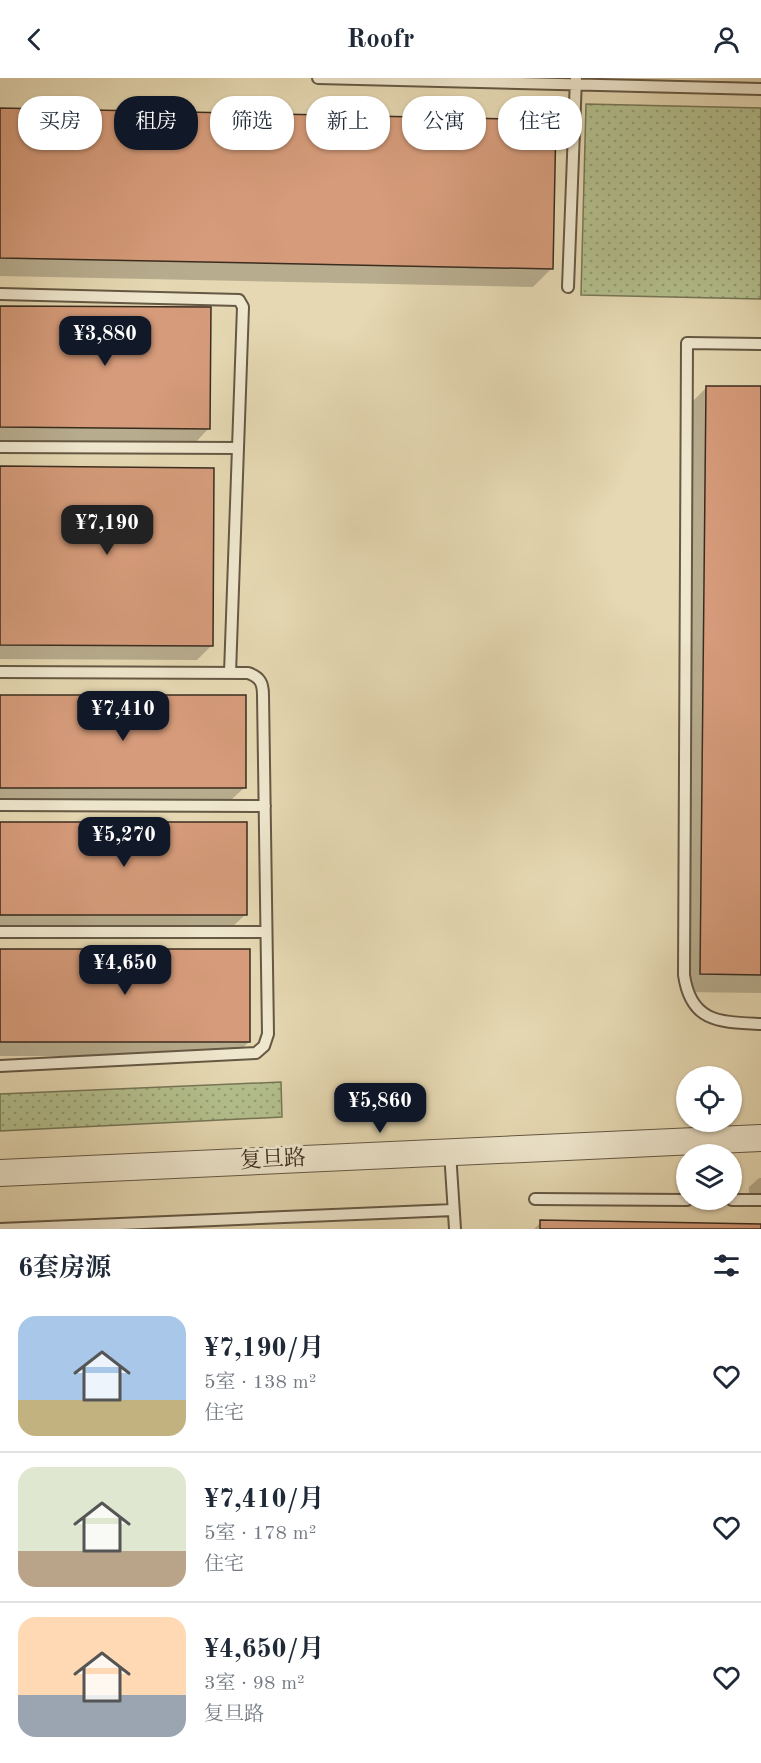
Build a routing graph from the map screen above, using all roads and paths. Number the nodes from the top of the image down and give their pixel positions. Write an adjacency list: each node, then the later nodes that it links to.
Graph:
1 (318, 78): 2 (lane)
2 (576, 81): 3 (lane); 4 (lane)
3 (761, 89)
4 (568, 287)
5 (0, 294): 8 (lane)
6 (761, 344): 15 (lane)
7 (0, 447): 8 (lane)
8 (238, 448): 10 (lane)
9 (0, 672): 10 (lane)
10 (230, 673): 12 (lane)
11 (0, 805): 12 (lane)
12 (265, 806): 14 (lane)
13 (0, 932): 14 (lane)
14 (266, 932): 16 (lane)
15 (761, 1024)
16 (0, 1066)
17 (761, 1138): 18 (street, 复旦路)
18 (450, 1152): 19 (street, 复旦路); 24 (lane)
19 (0, 1173)
20 (535, 1199): 21 (lane)
21 (676, 1200)
22 (742, 1200): 23 (lane)
23 (761, 1200)
24 (453, 1210): 25 (lane); 26 (lane)
25 (0, 1229)
26 (454, 1229)

